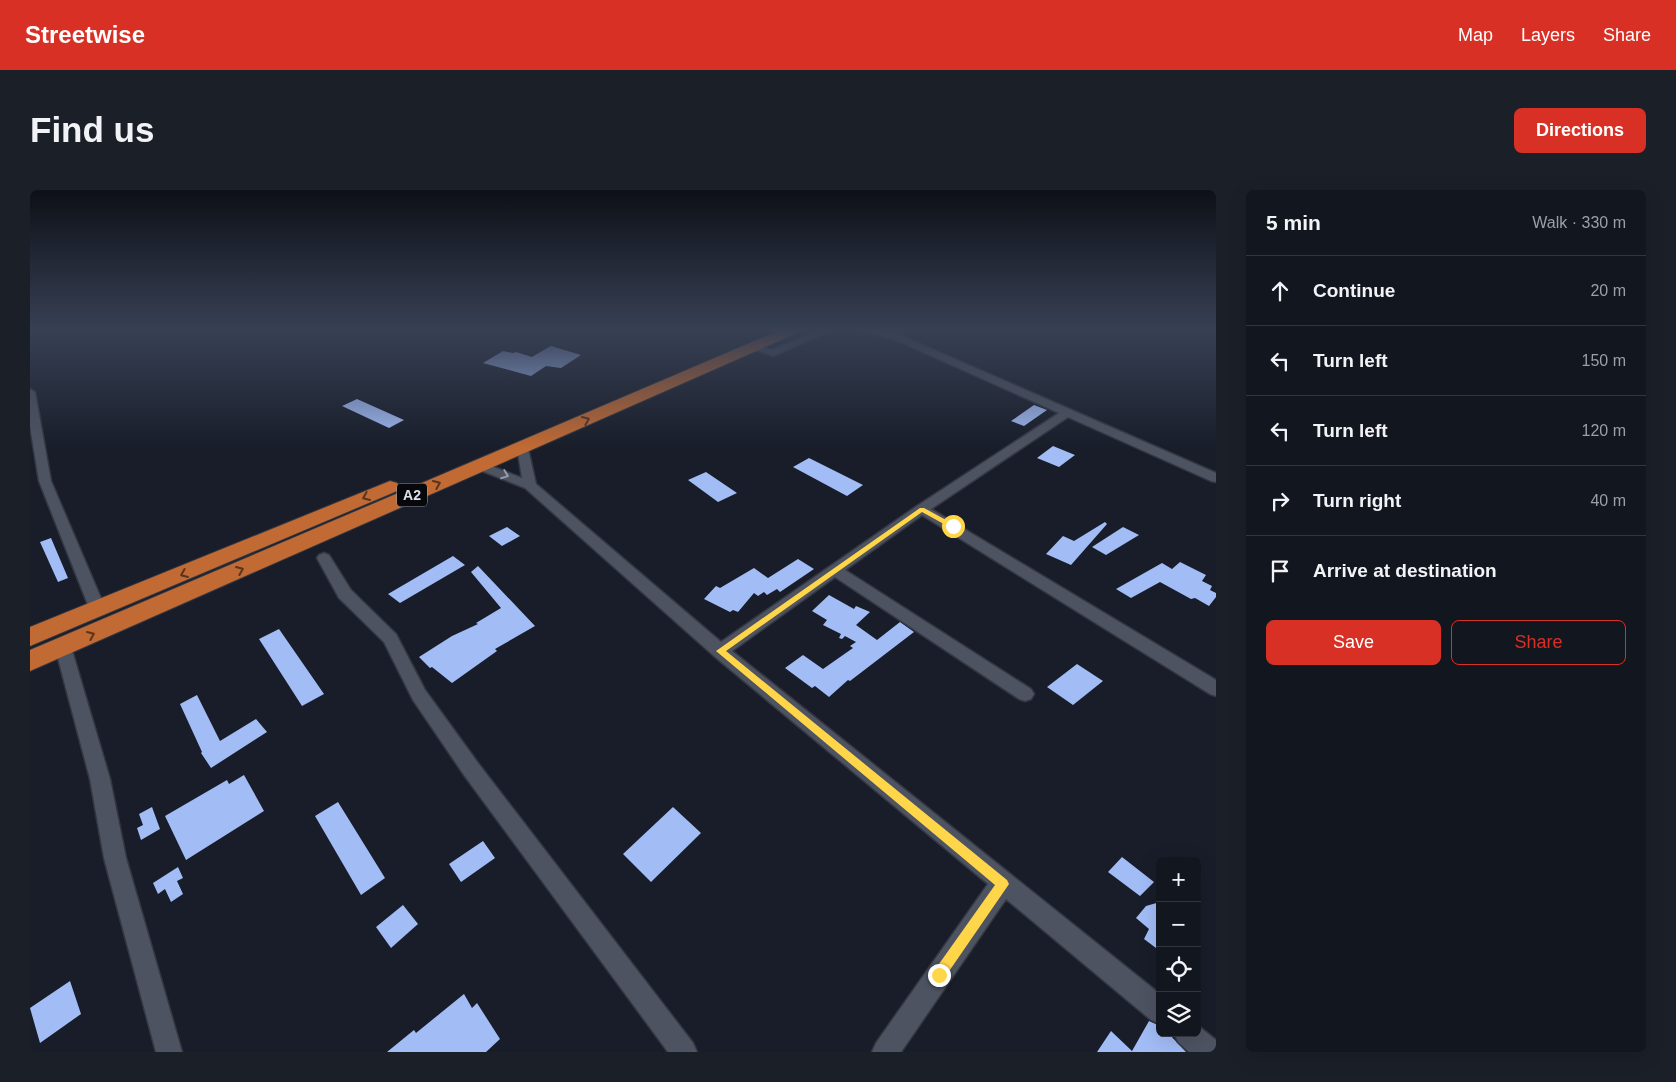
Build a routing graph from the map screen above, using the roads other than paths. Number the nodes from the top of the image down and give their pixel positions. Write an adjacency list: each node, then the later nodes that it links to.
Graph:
1 (670, 369): 14 (highway, A2, one-way to 14)
2 (701, 369): 7 (highway, A2, one-way to 2)
3 (970, 369): 5 (street)
4 (31, 399): 6 (street)
5 (1068, 412): 9 (street); 11 (street)
6 (32, 425): 14 (street)
7 (524, 447): 8 (highway, A2); 10 (street)
8 (481, 466): 10 (street, one-way to 10); 16 (highway, A2, one-way to 8)
9 (1216, 478)
10 (530, 485): 17 (street)
11 (922, 509): 13 (street); 19 (street)
12 (324, 558): 25 (street)
13 (836, 571): 17 (street); 20 (street)
14 (98, 610): 15 (highway, A2)
15 (30, 637)
16 (63, 647): 18 (highway, A2); 24 (street)
17 (720, 651): 21 (street)
18 (30, 661)
19 (1216, 689)
20 (1025, 694)
21 (1003, 884): 22 (street); 26 (street)
22 (1156, 1008)
23 (1192, 1037): 27 (street)
24 (170, 1052)
25 (684, 1052)
26 (885, 1052)
27 (1209, 1052)

